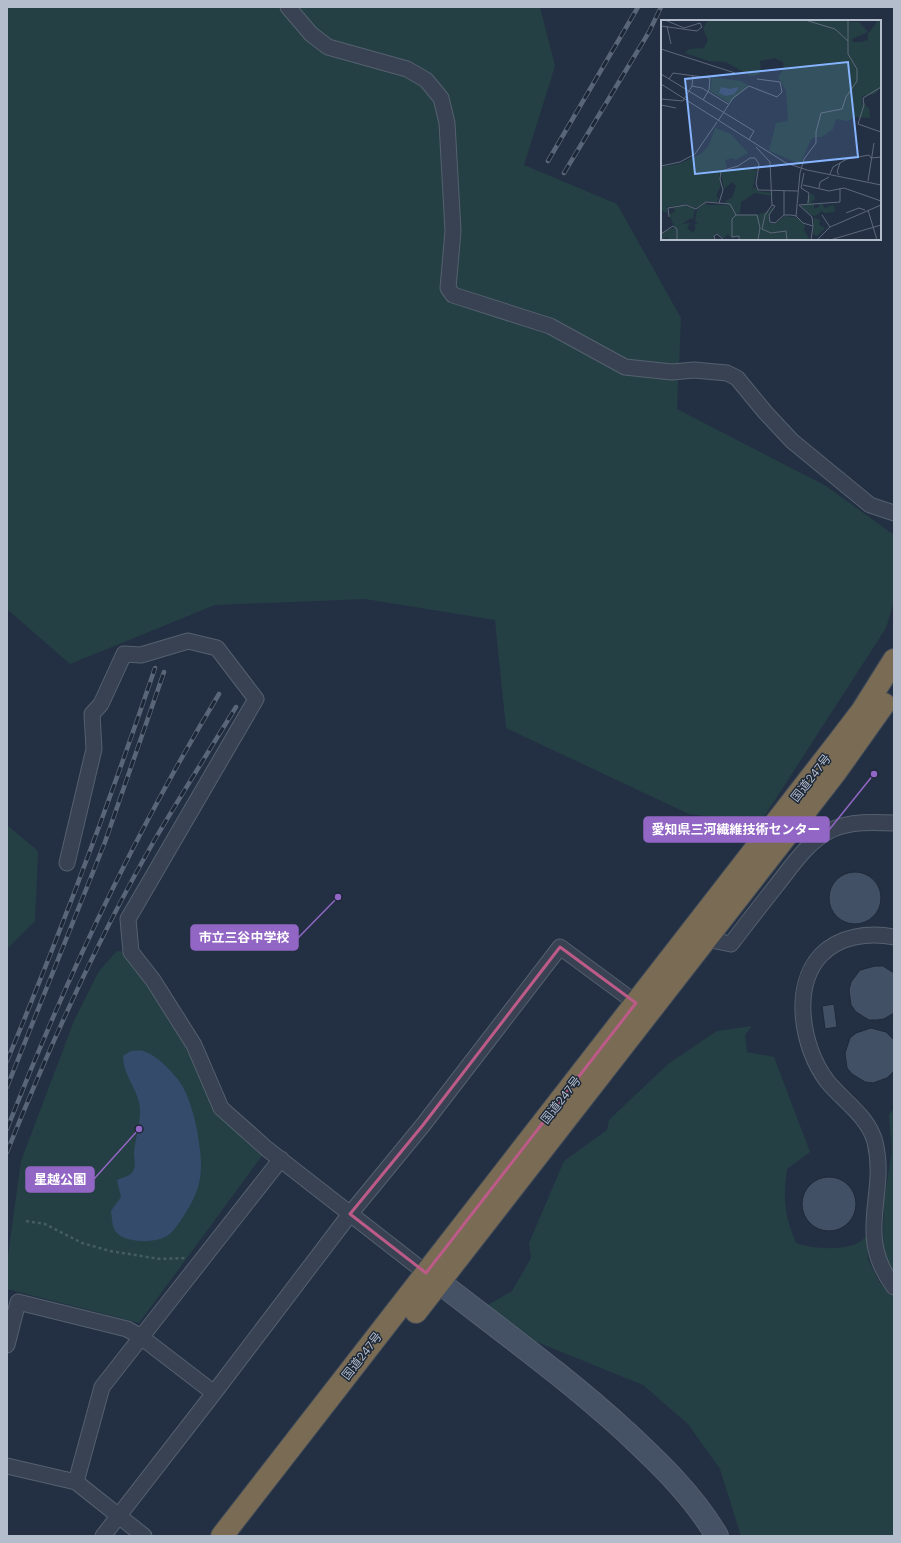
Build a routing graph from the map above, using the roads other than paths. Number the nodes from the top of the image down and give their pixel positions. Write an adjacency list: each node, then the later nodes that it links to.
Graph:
1 (288, 7): 2 (street)
2 (894, 513)
3 (894, 660): 9 (highway, 国道247号)
4 (894, 690): 8 (highway, 国道247号)
5 (894, 823): 8 (street)
6 (67, 862): 10 (street)
7 (894, 937): 13 (street)
8 (706, 939): 12 (highway, 国道247号)
9 (636, 1003): 11 (street); 12 (highway, 国道247号)
10 (281, 1159): 11 (street); 15 (street)
11 (350, 1214): 12 (street); 17 (street)
12 (433, 1278): 23 (highway, 国道247号); 24 (highway, 国道247号); 25 (street)
13 (894, 1287)
14 (12, 1300): 15 (street); 16 (street)
15 (141, 1337): 17 (street); 19 (street)
16 (7, 1345)
17 (214, 1394): 20 (street)
18 (7, 1466): 19 (street)
19 (76, 1482): 20 (street)
20 (118, 1516): 21 (street); 22 (street)
21 (103, 1536)
22 (144, 1536)
23 (222, 1536)
24 (240, 1536)
25 (717, 1536)

